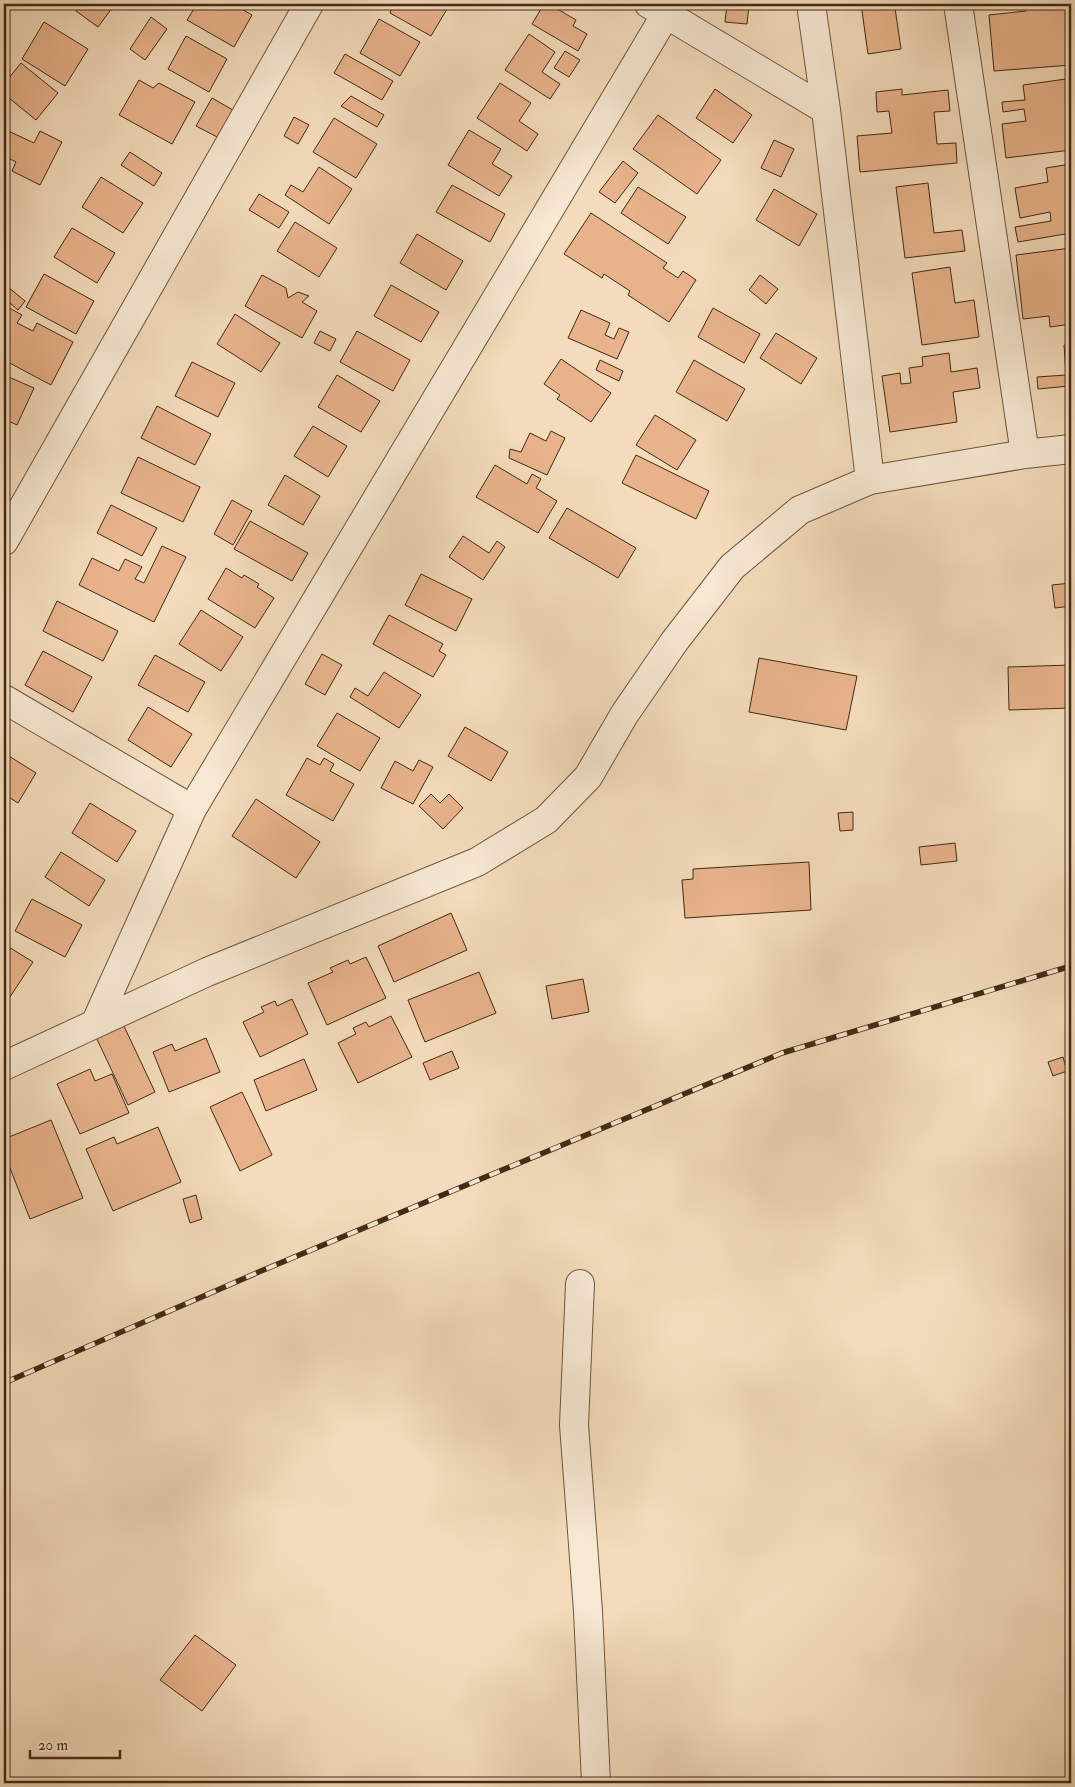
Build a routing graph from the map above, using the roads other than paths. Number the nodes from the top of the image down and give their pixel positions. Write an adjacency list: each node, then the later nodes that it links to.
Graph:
1 (309, 4): 9 (street)
2 (811, 4): 5 (street)
3 (958, 4): 7 (street)
4 (662, 7): 5 (street); 11 (street)
5 (826, 110): 8 (street)
6 (1071, 449): 7 (street)
7 (1025, 454): 8 (street)
8 (870, 480): 12 (street)
9 (4, 541)
10 (4, 699): 11 (street)
11 (192, 809): 12 (street)
12 (95, 1024): 13 (street)
13 (4, 1066)
14 (580, 1284): 15 (street)
15 (596, 1783)

